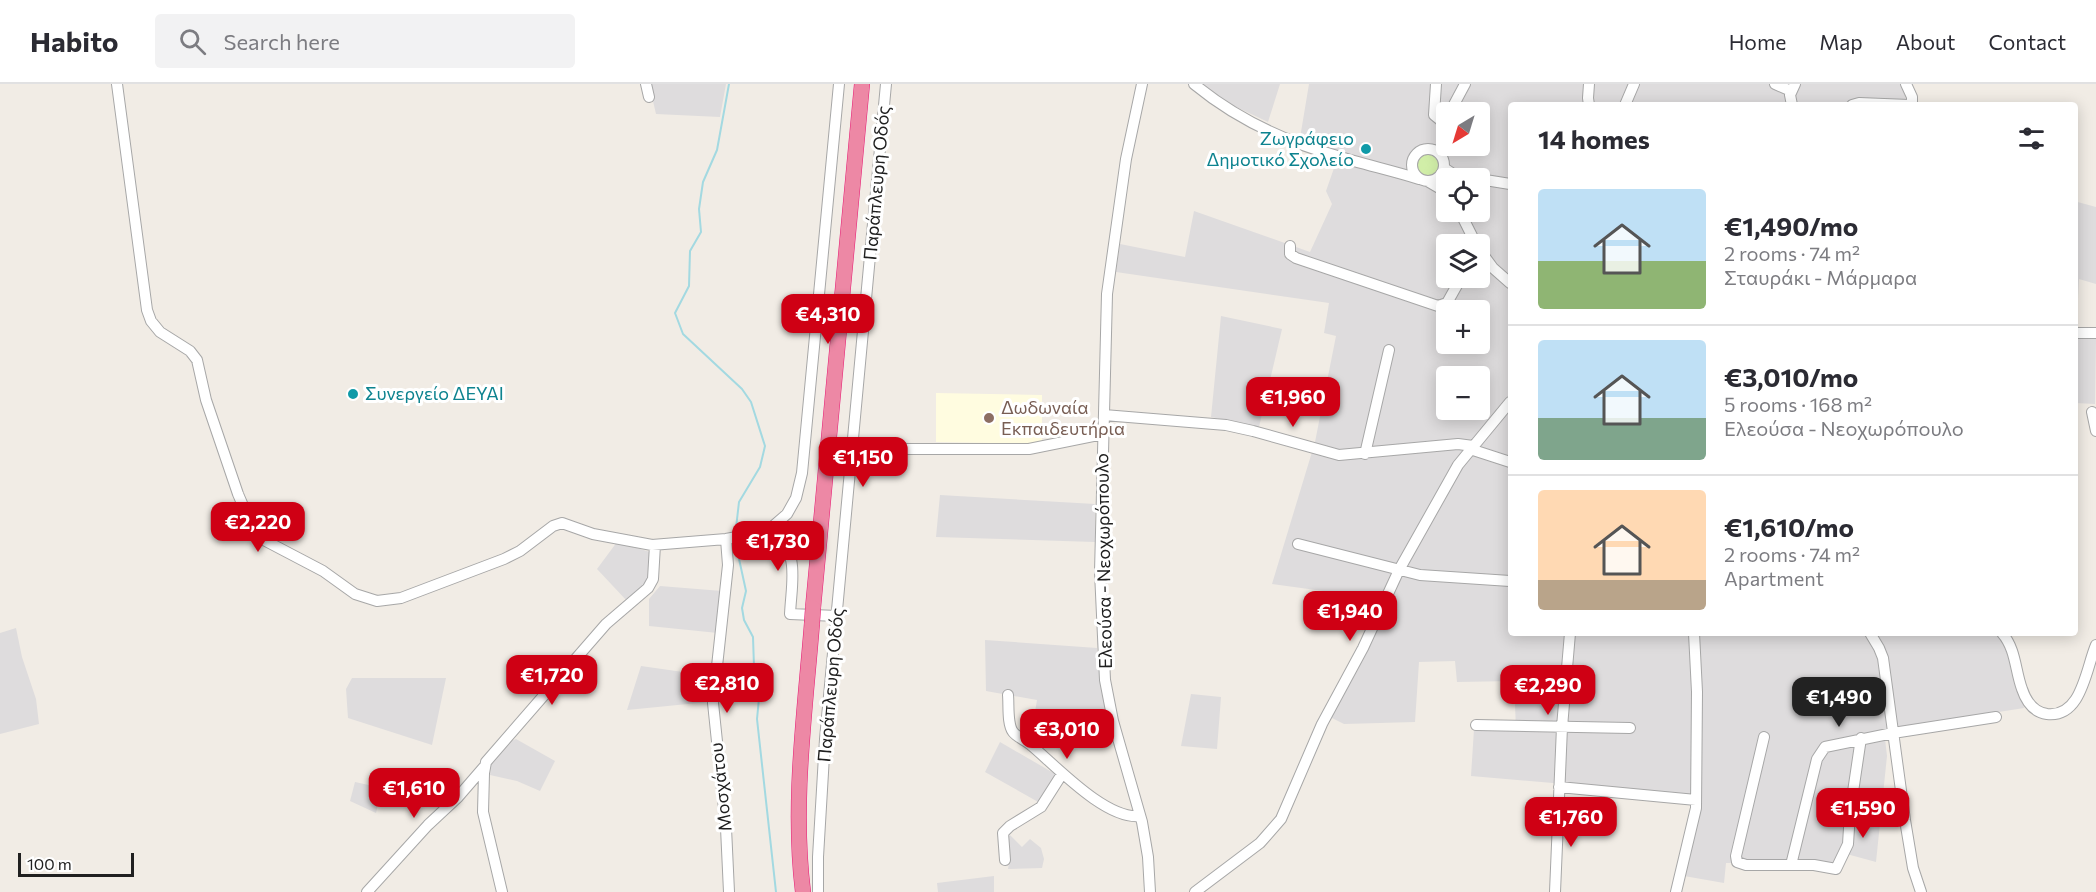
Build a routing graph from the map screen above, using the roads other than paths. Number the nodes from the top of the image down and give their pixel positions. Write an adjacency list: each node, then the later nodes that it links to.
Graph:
1 (117, 84): 51 (street)
2 (646, 84): 15 (street)
3 (839, 84): 48 (street)
4 (862, 84): 79 (highway)
5 (886, 84): 46 (street, Παράπλευρη Οδός)
6 (1142, 84): 41 (street, Ελεούσα - Νεοχωρόπουλο)
7 (1194, 84): 26 (street)
8 (1436, 84): 21 (street)
9 (1465, 84): 16 (street)
10 (1589, 84): 17 (street)
11 (1634, 84): 18 (street)
12 (1775, 84): 14 (street)
13 (1906, 84): 20 (street)
14 (1793, 87): 19 (street)
15 (649, 97)
16 (1455, 102)
17 (1589, 102)
18 (1626, 102)
19 (1791, 102)
20 (1912, 102)
21 (1436, 116)
22 (1436, 137): 23 (street)
23 (1428, 149): 24 (street); 25 (street)
24 (1412, 160): 26 (street); 28 (street)
25 (1444, 168)
26 (1389, 169): 28 (street)
27 (1436, 179): 28 (street)
28 (1424, 181): 31 (street)
29 (1490, 181): 30 (street)
30 (1508, 184)
31 (1436, 187)
32 (1290, 246): 35 (street)
33 (1490, 263): 34 (street)
34 (1508, 281)
35 (1456, 288)
36 (2078, 333): 37 (street)
37 (2096, 333)
38 (1389, 350): 45 (street)
39 (1508, 404): 44 (street)
40 (2092, 412): 42 (street)
41 (1104, 415): 43 (street, Ελεούσα - Νεοχωρόπουλο); 45 (street)
42 (2096, 431)
43 (1103, 434): 46 (street); 72 (street, Ελεούσα - Νεοχωρόπουλο)
44 (1471, 448): 45 (street); 47 (street); 52 (street)
45 (1365, 454)
46 (851, 460): 54 (street, Παράπλευρη Οδός)
47 (1508, 461)
48 (772, 527): 49 (street); 54 (street)
49 (726, 539): 51 (street); 78 (street, Μοσχάτου)
50 (1298, 544): 52 (street)
51 (655, 545): 68 (street)
52 (1398, 570): 53 (street); 75 (street)
53 (1508, 581)
54 (837, 616): 80 (street, Παράπλευρη Οδός)
55 (1570, 636): 63 (street)
56 (1694, 636): 71 (street)
57 (1872, 636): 65 (street)
58 (2004, 636): 59 (street)
59 (2096, 645)
60 (1008, 695): 69 (street)
61 (1996, 717): 65 (street)
62 (1476, 725): 63 (street)
63 (1562, 727): 64 (street); 70 (street)
64 (1630, 728)
65 (1893, 733): 67 (street); 84 (street)
66 (1764, 737): 74 (street)
67 (1861, 738): 74 (street); 74 (street)
68 (484, 767): 76 (street); 77 (street)
69 (1062, 774): 72 (street); 73 (street)
70 (1559, 787): 71 (street); 82 (street)
71 (1696, 800): 83 (street)
72 (1140, 816): 81 (street, Ελεούσα - Νεοχωρόπουλο)
73 (1005, 860)
74 (1791, 865)
75 (1198, 891)
76 (367, 892)
77 (502, 892)
78 (729, 892)
79 (803, 892)
80 (818, 892)
81 (1150, 892)
82 (1555, 892)
83 (1676, 892)
84 (1921, 892)

